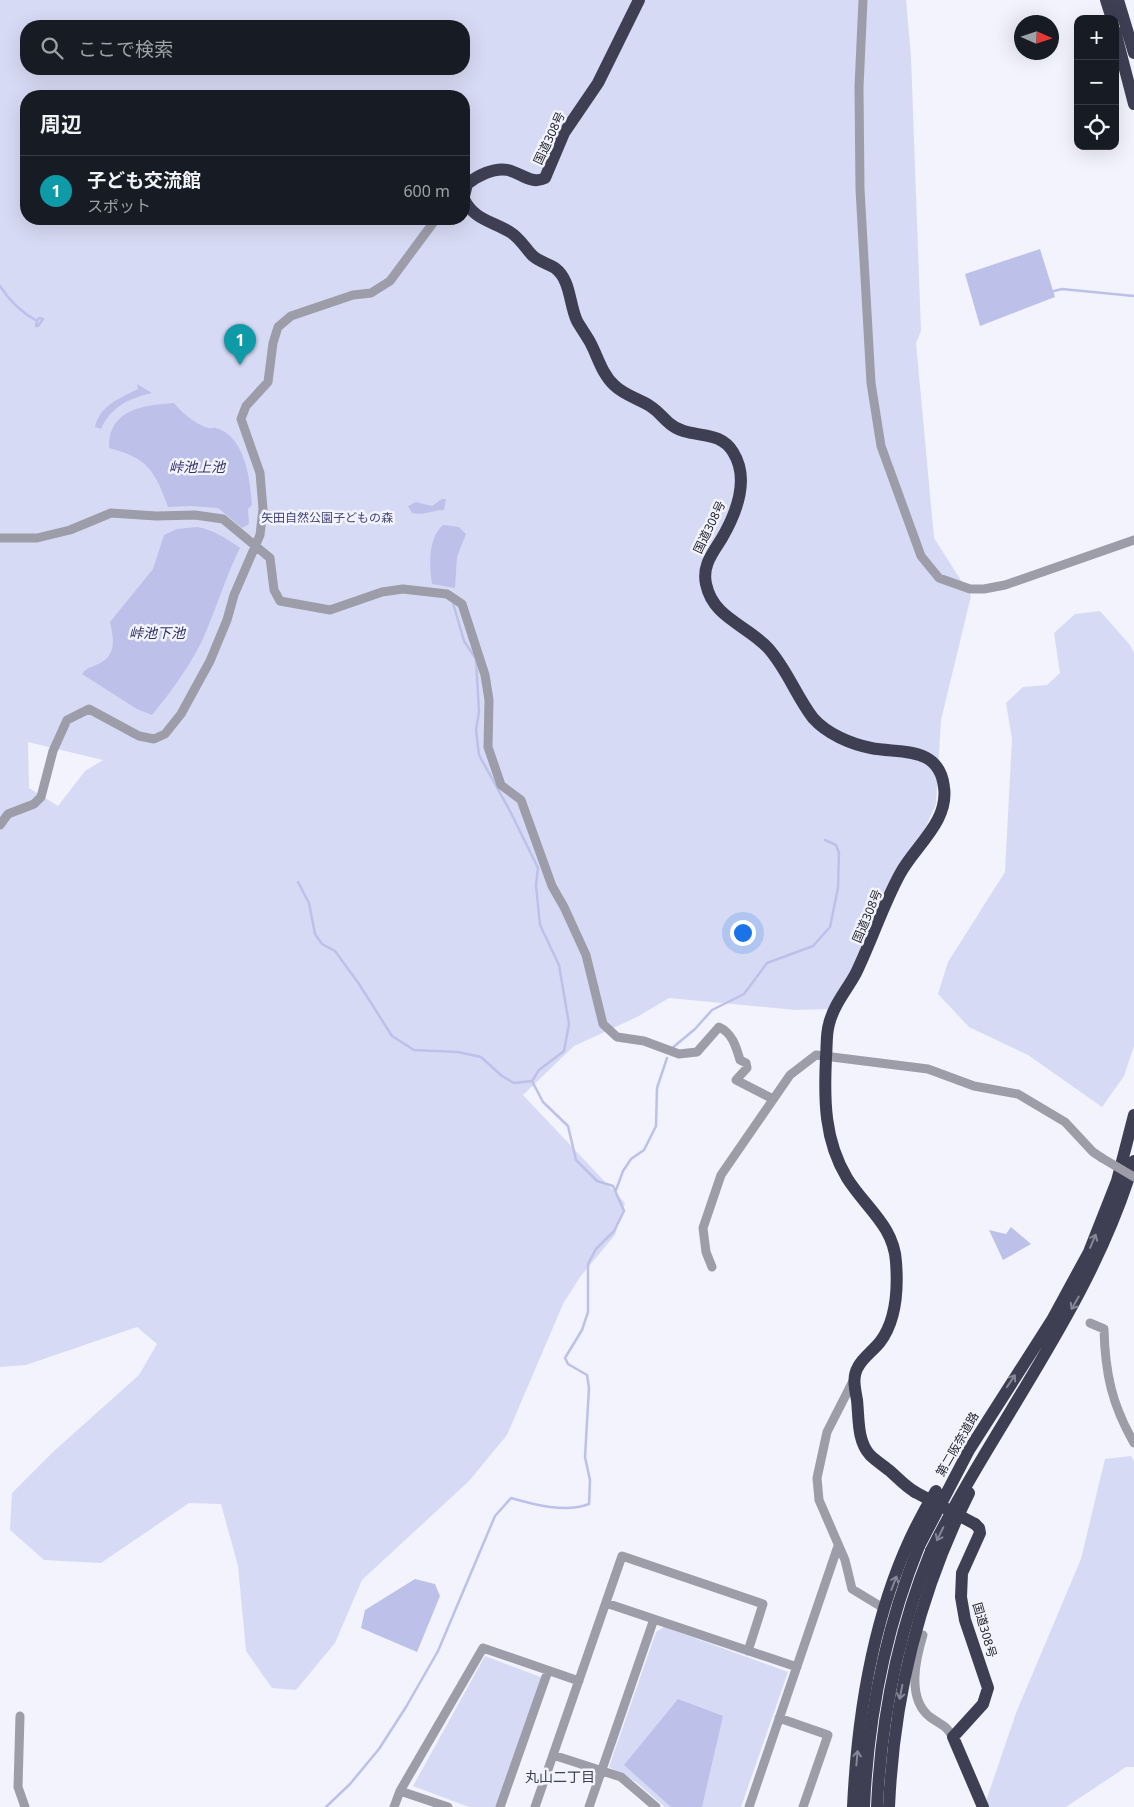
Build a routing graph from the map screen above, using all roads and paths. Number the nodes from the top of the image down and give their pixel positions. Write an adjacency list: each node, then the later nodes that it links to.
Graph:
1 (640, 0): 9 (highway, 国道308号)
2 (863, 0): 13 (street)
3 (1106, 0): 5 (highway)
4 (1118, 0): 7 (highway)
5 (1111, 15)
6 (1119, 46): 8 (highway)
7 (1134, 53)
8 (1134, 104)
9 (470, 182)
10 (470, 210): 16 (highway, 国道308号)
11 (432, 225): 14 (street)
12 (0, 538): 14 (street)
13 (1134, 540)
14 (255, 546): 15 (street); 17 (street)
15 (0, 825)
16 (826, 1056): 17 (street); 20 (street, bridge); 23 (highway, 国道308号)
17 (773, 1099): 21 (street)
18 (1134, 1115): 24 (highway, 第二阪奈道路, one-way to 18)
19 (1134, 1161): 25 (highway, one-way to 25)
20 (1134, 1177)
21 (712, 1267)
22 (1090, 1323): 26 (street)
23 (854, 1378): 27 (street); 38 (highway, 国道308号, bridge)
24 (1001, 1397): 53 (highway, one-way to 24); 54 (highway, 第二阪奈道路, bridge)
25 (1014, 1404): 55 (highway, one-way to 55, bridge); 56 (highway, one-way to 56)
26 (1134, 1443)
27 (838, 1546): 29 (street); 33 (street)
28 (606, 1603): 30 (street); 32 (street); 35 (street)
29 (880, 1606)
30 (654, 1619): 32 (street); 40 (street)
31 (924, 1635): 38 (street)
32 (748, 1651): 33 (street)
33 (797, 1667): 37 (street)
34 (548, 1671): 35 (street); 41 (street); 46 (street)
35 (579, 1681): 39 (street)
36 (20, 1716): 43 (street)
37 (780, 1718): 51 (street); 52 (street)
38 (952, 1737): 57 (highway)
39 (553, 1755): 40 (street); 47 (street)
40 (602, 1771): 42 (street); 48 (street)
41 (400, 1791): 44 (street); 45 (street)
42 (644, 1798): 49 (street); 50 (street)
43 (25, 1807)
44 (394, 1807)
45 (448, 1807)
46 (500, 1807)
47 (535, 1807)
48 (589, 1807)
49 (641, 1807)
50 (656, 1807)
51 (749, 1807)
52 (803, 1807)
53 (854, 1807)
54 (864, 1807)
55 (877, 1807)
56 (888, 1807)
57 (983, 1807)

